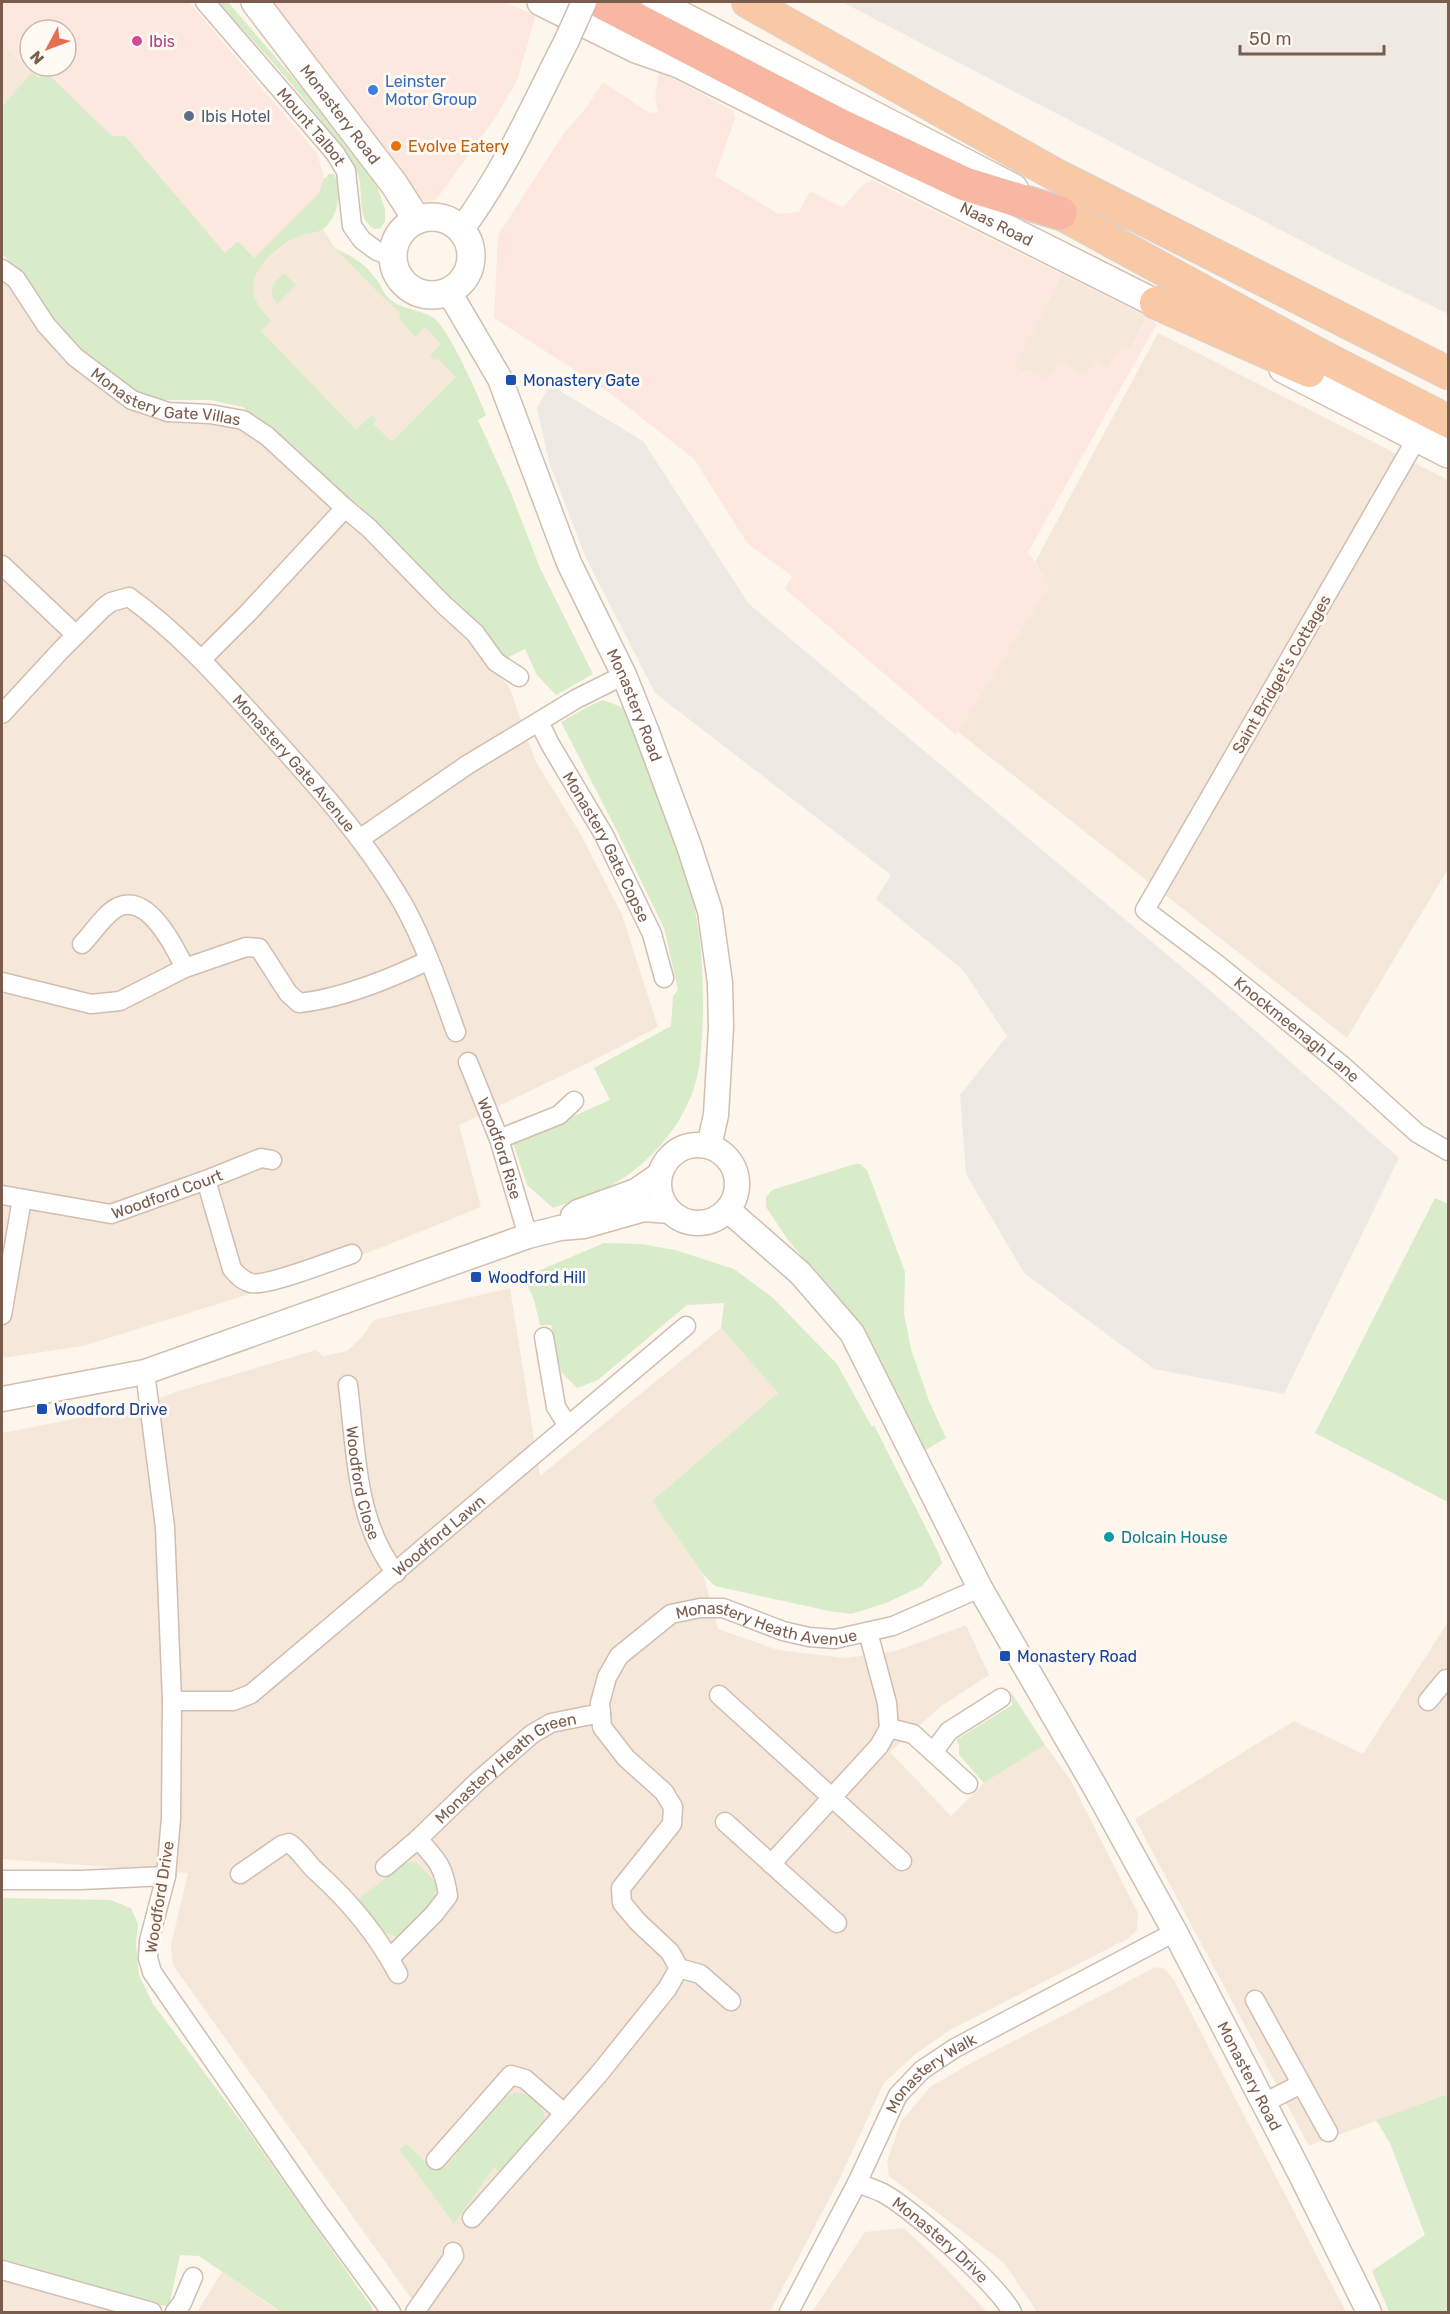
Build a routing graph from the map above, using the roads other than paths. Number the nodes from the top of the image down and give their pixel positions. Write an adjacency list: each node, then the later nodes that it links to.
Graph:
1 (206, 2): 14 (street, Mount Talbot)
2 (541, 2): 17 (main road, Naas Road)
3 (584, 2): 13 (street, bridge)
4 (602, 2): 9 (highway)
5 (656, 2): 10 (main road)
6 (748, 2): 8 (highway)
7 (258, 4): 12 (main road, Monastery Road)
8 (771, 9): 18 (highway)
9 (838, 125): 10 (highway); 11 (highway)
10 (919, 139): 11 (main road)
11 (1060, 213): 19 (highway)
12 (417, 220): 13 (main road); 14 (main road)
13 (461, 230): 16 (main road)
14 (393, 257): 16 (main road)
15 (2, 269): 23 (street, Monastery Gate Villas)
16 (449, 292): 27 (street, Monastery Road)
17 (1155, 303): 20 (highway); 21 (main road, Naas Road)
18 (1449, 373)
19 (1449, 421)
20 (1449, 429)
21 (1417, 438): 22 (main road, Naas Road); 32 (street, Saint Bridget's Cottages)
22 (1449, 454)
23 (345, 508): 26 (street); 28 (street, Monastery Gate Villas)
24 (2, 565): 25 (street)
25 (76, 635): 26 (street, Monastery Gate Avenue); 29 (street, Monastery Gate Avenue)
26 (202, 658): 31 (street, Monastery Gate Avenue)
27 (624, 675): 30 (street, Monastery Gate Avenue); 42 (street, Monastery Road)
28 (519, 677)
29 (2, 714)
30 (539, 722): 31 (street, Monastery Gate Avenue); 36 (street, Monastery Gate Copse)
31 (361, 838): 34 (street)
32 (1145, 910): 43 (street, Knockmeenagh Lane)
33 (82, 945): 35 (street)
34 (429, 960): 35 (street); 38 (street)
35 (185, 968): 37 (street)
36 (664, 978)
37 (2, 982)
38 (456, 1032)
39 (468, 1062): 41 (street, Woodford Rise)
40 (574, 1101): 41 (street)
41 (499, 1140): 52 (street, Woodford Rise)
42 (709, 1146): 45 (street); 49 (street)
43 (1449, 1151)
44 (272, 1160): 46 (street, Woodford Court)
45 (659, 1175): 50 (street); 51 (street)
46 (206, 1180): 48 (street, Woodford Court); 53 (street)
47 (2, 1195): 48 (street, Woodford Court)
48 (22, 1199): 54 (street)
49 (728, 1210): 50 (street); 62 (street, Monastery Road)
50 (669, 1211): 51 (street)
51 (560, 1228): 52 (street)
52 (528, 1236): 57 (street)
53 (352, 1254)
54 (2, 1315)
55 (686, 1326): 60 (street, Woodford Lawn)
56 (544, 1337): 60 (street)
57 (145, 1372): 59 (street); 67 (street, Woodford Drive)
58 (348, 1384): 61 (street, Woodford Close)
59 (2, 1399)
60 (568, 1426): 61 (street, Woodford Lawn)
61 (396, 1573): 67 (street, Woodford Lawn)
62 (980, 1588): 63 (street, Monastery Heath Avenue); 83 (street, Monastery Road)
63 (868, 1632): 69 (street, Monastery Heath Avenue); 70 (street)
64 (1449, 1681): 68 (street)
65 (719, 1695): 73 (street)
66 (1001, 1698): 71 (street)
67 (172, 1701): 80 (street, Woodford Drive)
68 (1428, 1701)
69 (601, 1713): 75 (street, Monastery Heath Green); 84 (street)
70 (889, 1728): 71 (street); 73 (street)
71 (934, 1752): 72 (street)
72 (968, 1784)
73 (832, 1797): 76 (street); 77 (street)
74 (725, 1822): 77 (street)
75 (418, 1839): 78 (street, Monastery Heath Green); 79 (street, Monastery Heath Green)
76 (902, 1861)
77 (771, 1864): 82 (street)
78 (385, 1867)
79 (240, 1874)
80 (166, 1876): 81 (street); 99 (street, Woodford Drive)
81 (2, 1880)
82 (837, 1923)
83 (1175, 1932): 88 (street, Monastery Road); 92 (street, Monastery Walk)
84 (679, 1968): 86 (street); 89 (street)
85 (1255, 2000): 87 (street)
86 (731, 2001)
87 (1301, 2084): 88 (street); 90 (street)
88 (1264, 2103): 103 (street, Monastery Road)
89 (564, 2113): 91 (street); 93 (street)
90 (1328, 2132)
91 (436, 2160)
92 (856, 2183): 101 (street, Monastery Walk); 102 (street, Monastery Drive)
93 (471, 2218)
94 (453, 2252): 100 (street)
95 (2, 2270): 97 (street)
96 (193, 2277): 98 (street)
97 (152, 2313)
98 (175, 2313)
99 (391, 2313)
100 (415, 2313)
101 (789, 2313)
102 (1012, 2313)
103 (1369, 2313)

